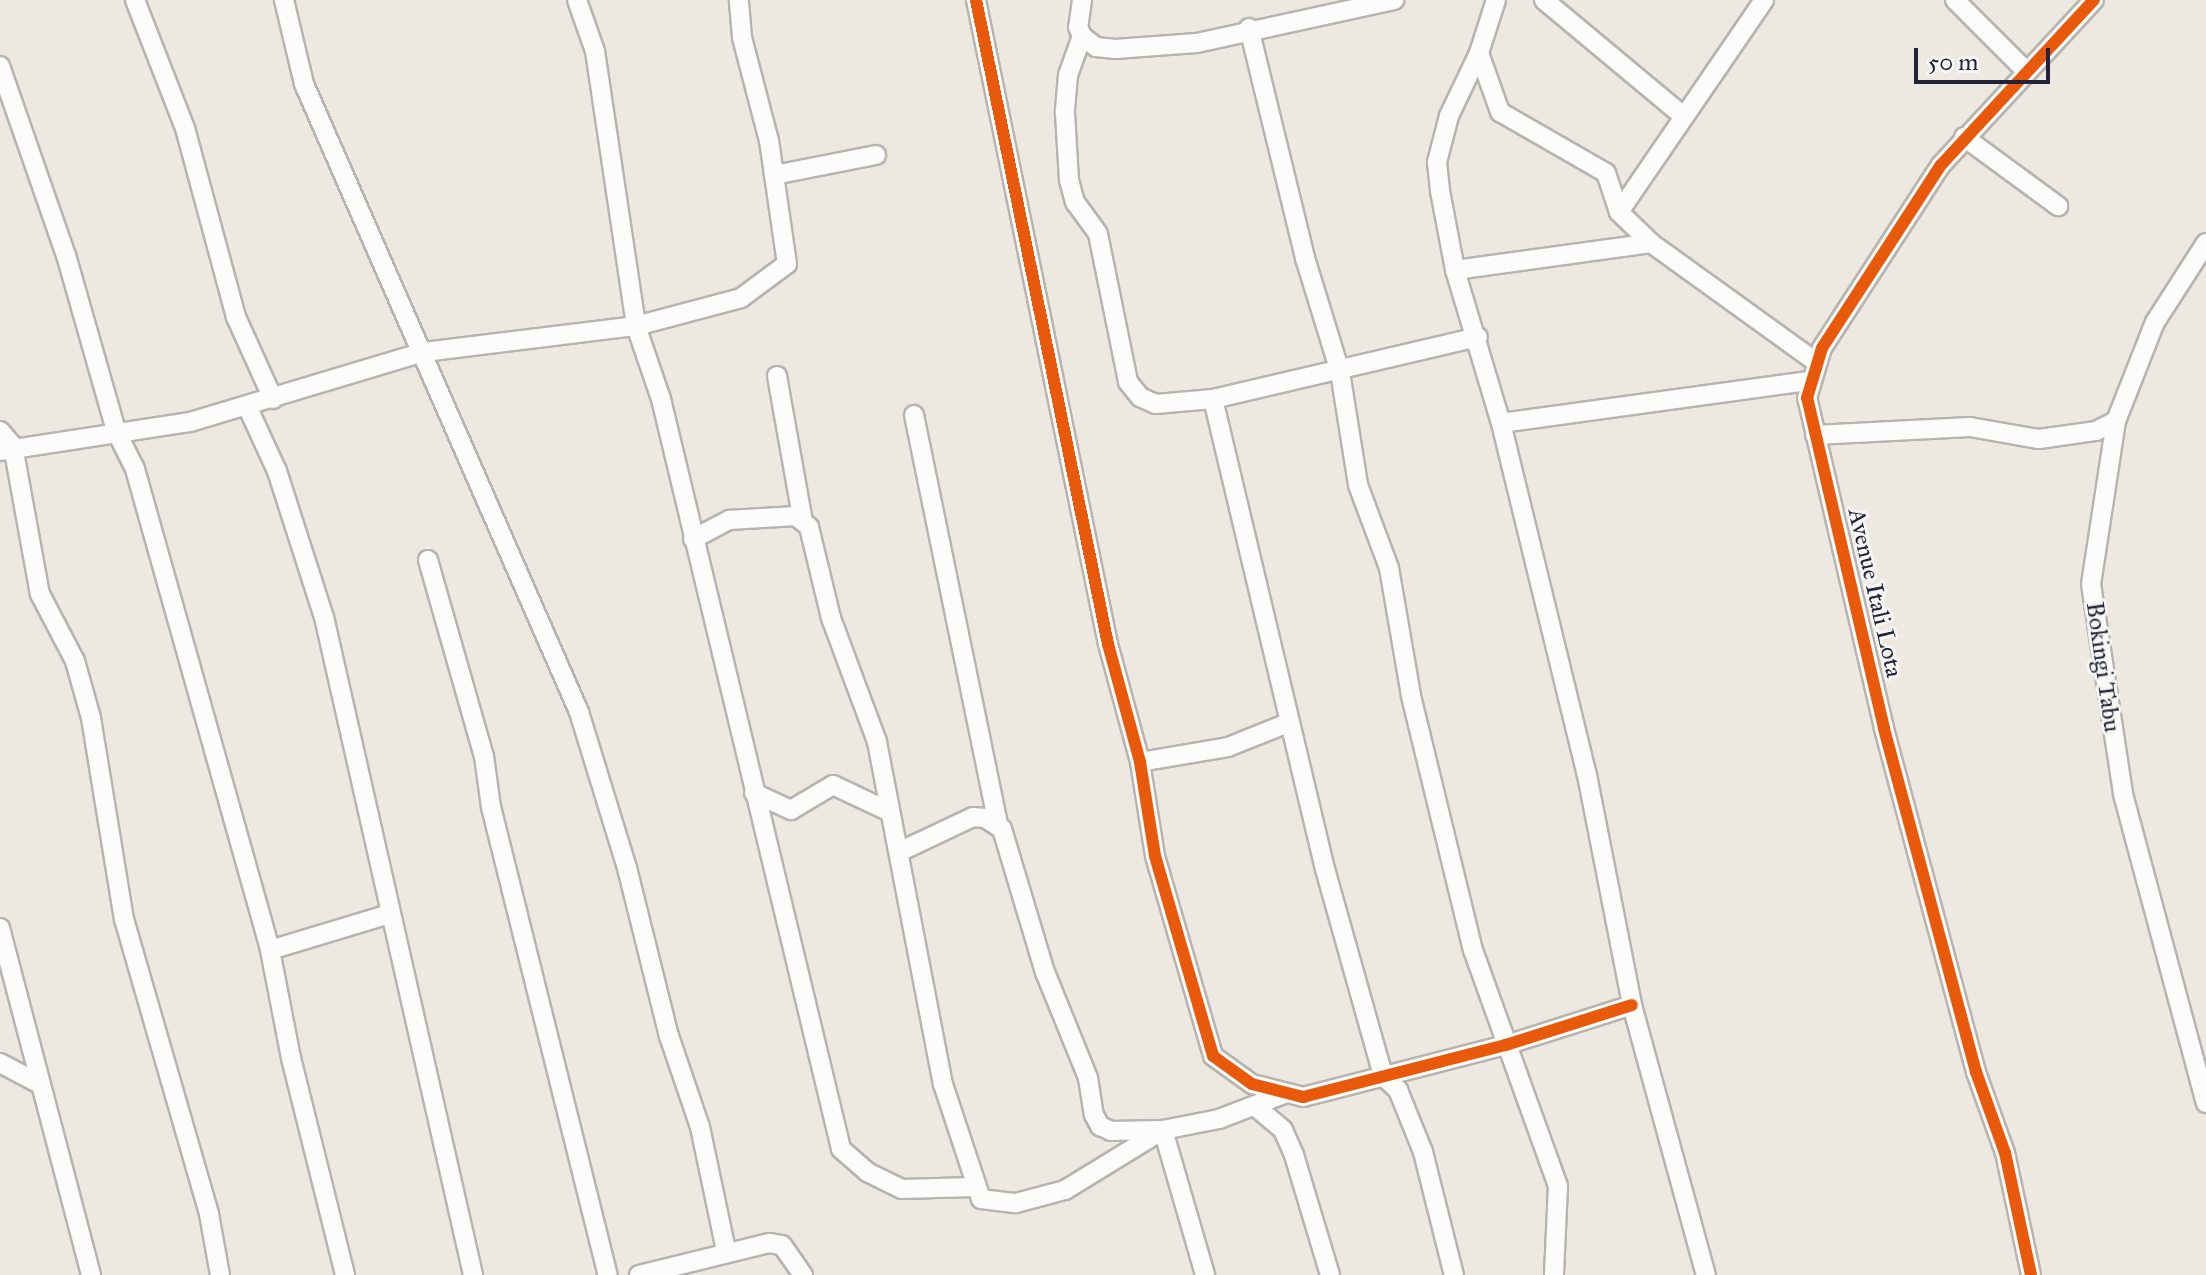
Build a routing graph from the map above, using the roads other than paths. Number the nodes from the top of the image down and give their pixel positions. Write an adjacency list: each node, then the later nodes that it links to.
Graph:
1 (135, 0): 35 (street)
2 (284, 0): 30 (street)
3 (577, 0): 28 (street)
4 (739, 0): 22 (street)
5 (976, 0): 48 (street)
6 (1082, 0): 15 (street)
7 (1394, 0): 13 (street)
8 (1496, 0): 16 (street)
9 (1544, 0): 19 (street)
10 (1764, 0): 19 (street)
11 (1955, 0): 18 (street)
12 (2094, 0): 18 (street, Avenue Itali Lota)
13 (1340, 5): 14 (street)
14 (1249, 28): 15 (street); 32 (street)
15 (1082, 36): 36 (street)
16 (1479, 53): 24 (street); 27 (street)
17 (0, 66): 41 (street)
18 (2026, 71): 20 (street, Avenue Itali Lota)
19 (1682, 115): 24 (street)
20 (1964, 137): 23 (street); 31 (street, Avenue Itali Lota)
21 (876, 155): 22 (street)
22 (774, 175): 28 (street)
23 (2058, 206)
24 (1619, 212): 25 (street)
25 (1651, 243): 27 (street); 31 (street)
26 (2206, 243): 39 (street, Bokingi Tabu)
27 (1455, 270): 29 (street)
28 (636, 326): 30 (street); 45 (street)
29 (1478, 337): 32 (street); 40 (street)
30 (424, 352): 35 (street); 66 (street)
31 (1816, 362): 34 (street, Avenue Itali Lota)
32 (1340, 372): 36 (street); 57 (street)
33 (777, 376): 44 (street)
34 (1809, 381): 40 (street); 42 (street, Avenue Itali Lota)
35 (273, 399): 37 (street)
36 (1213, 399): 47 (street)
37 (248, 408): 41 (street); 53 (street)
38 (914, 415): 51 (street)
39 (2116, 421): 42 (street); 62 (street, Bokingi Tabu)
40 (1501, 423): 56 (street)
41 (116, 431): 43 (street); 55 (street)
42 (1815, 435): 79 (street, Avenue Itali Lota)
43 (4, 442): 69 (street)
44 (802, 517): 45 (street); 50 (street)
45 (693, 539): 49 (street)
46 (428, 560): 72 (street)
47 (1288, 723): 48 (street); 59 (street)
48 (1140, 762): 61 (street)
49 (754, 793): 50 (street); 65 (street)
50 (888, 811): 52 (street)
51 (998, 824): 52 (street); 64 (street)
52 (899, 852): 65 (street)
53 (389, 914): 55 (street); 71 (street)
54 (0, 928): 60 (street)
55 (270, 950): 70 (street)
56 (1632, 1005): 57 (street); 78 (street)
57 (1506, 1045): 59 (street); 77 (street)
58 (0, 1063): 60 (street)
59 (1383, 1076): 61 (street); 76 (street)
60 (40, 1084): 68 (street)
61 (1284, 1094): 63 (street)
62 (2206, 1103)
63 (1256, 1107): 64 (street); 75 (street)
64 (1163, 1130): 65 (street); 74 (street)
65 (974, 1187)
66 (726, 1250): 67 (street); 73 (street)
67 (649, 1274)
68 (91, 1275)
69 (220, 1275)
70 (345, 1275)
71 (473, 1275)
72 (608, 1275)
73 (803, 1275)
74 (1205, 1275)
75 (1330, 1275)
76 (1454, 1275)
77 (1554, 1275)
78 (1706, 1275)
79 (2031, 1275)

